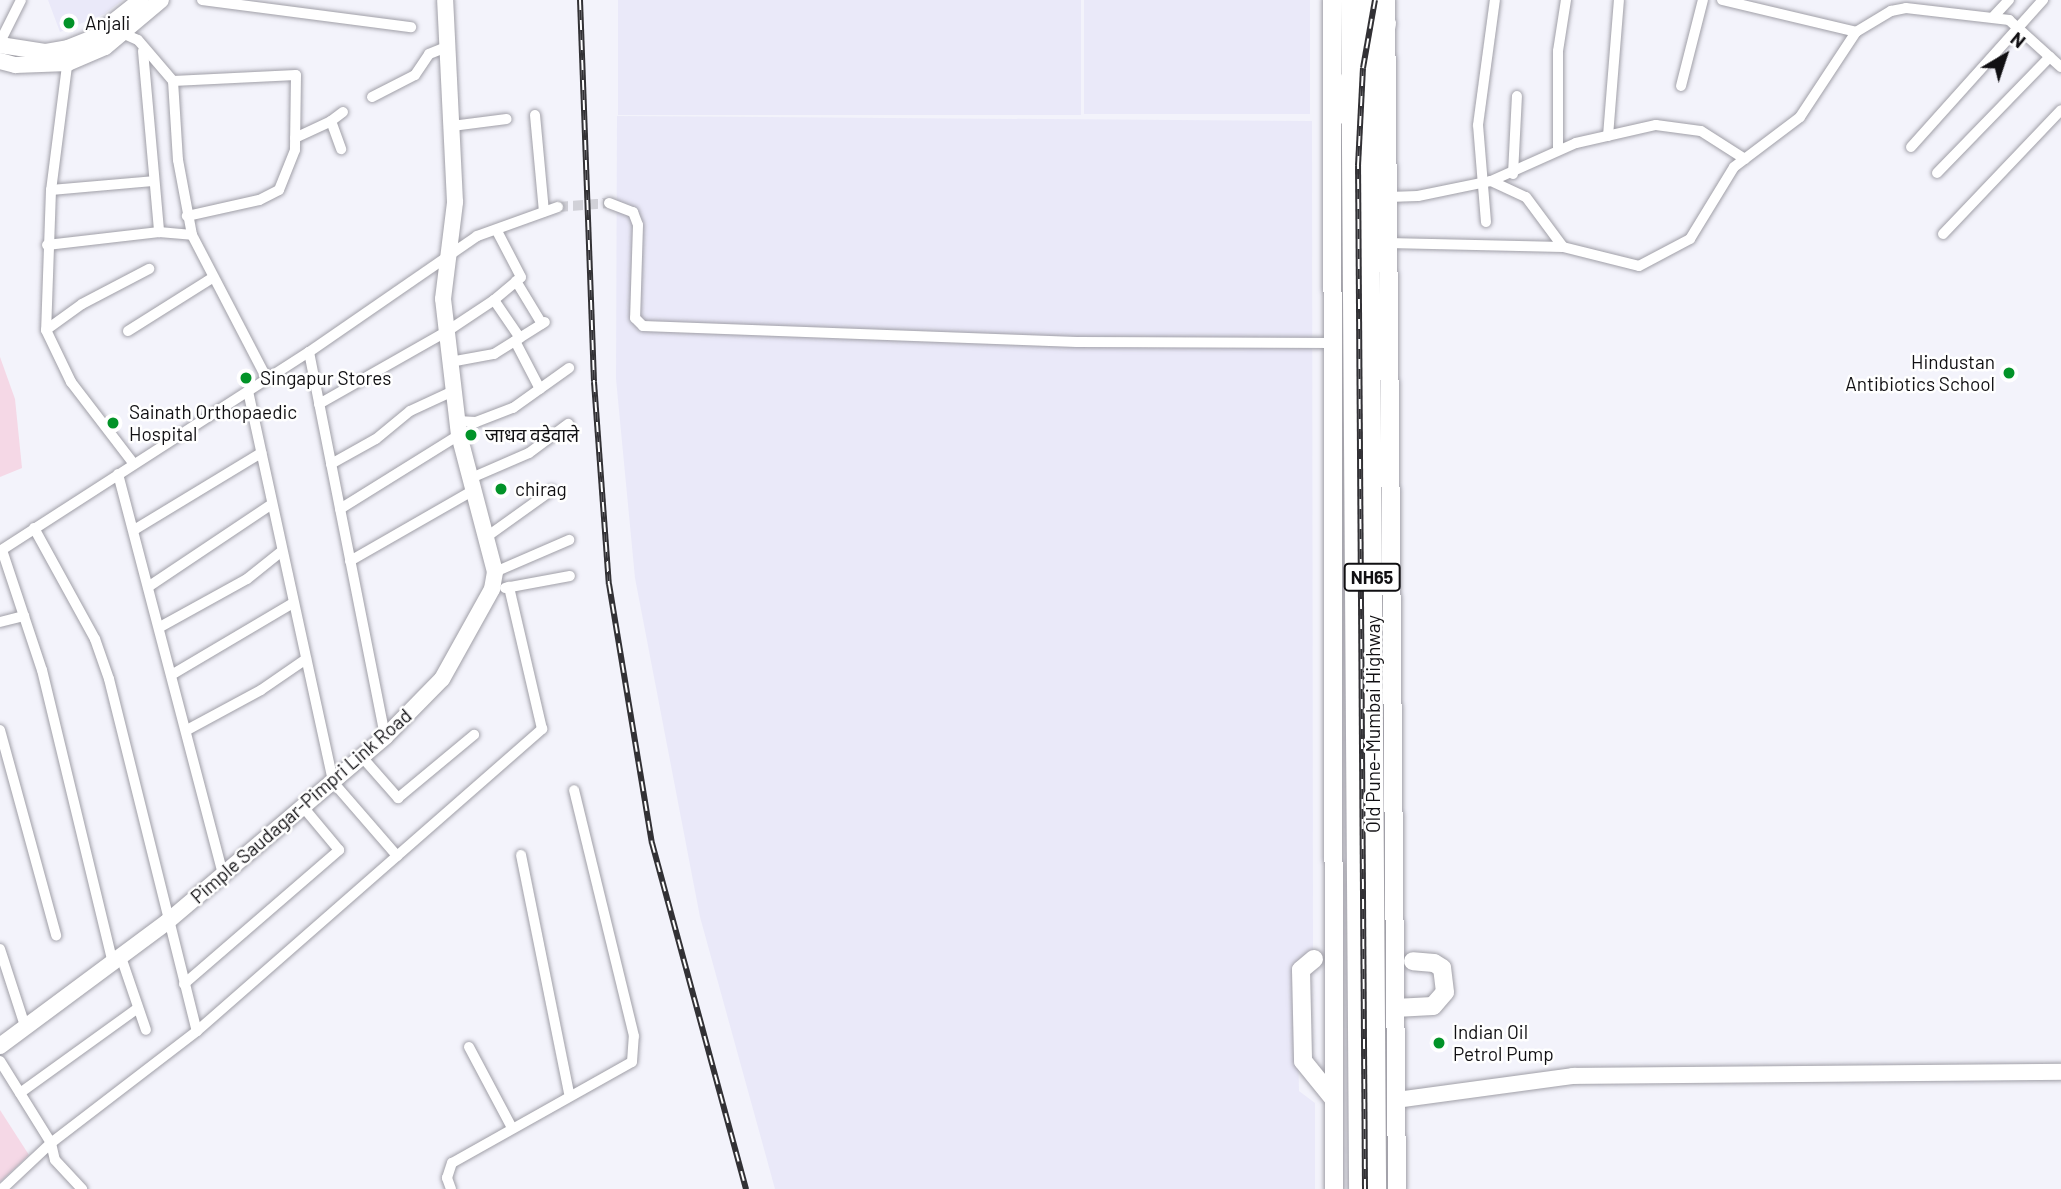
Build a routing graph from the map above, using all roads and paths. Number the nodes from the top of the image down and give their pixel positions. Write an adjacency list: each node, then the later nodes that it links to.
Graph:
1 (21, 0): 23 (street)
2 (141, 0): 26 (street)
3 (160, 0): 22 (street)
4 (202, 0): 19 (street)
5 (445, 0): 24 (street, Pimple Saudagar-Pimpri Link Road)
6 (1332, 0): 30 (main road)
7 (1350, 0): 42 (highway, NH65)
8 (1367, 0): 35 (highway, NH65)
9 (1386, 0): 18 (main road)
10 (1495, 0): 52 (street)
11 (1566, 0): 47 (street)
12 (1619, 0): 43 (street)
13 (1703, 0): 32 (street)
14 (1723, 0): 21 (street)
15 (2010, 0): 17 (street)
16 (2043, 0): 20 (street)
17 (1994, 16): 20 (street); 21 (street)
18 (1386, 23): 35 (highway); 54 (main road)
19 (411, 27)
20 (2018, 28): 27 (street); 45 (street)
21 (1856, 32): 48 (street)
22 (122, 33): 25 (street); 26 (street)
23 (0, 43): 26 (street)
24 (449, 46): 34 (street); 41 (street, Pimple Saudagar-Pimpri Link Road)
25 (143, 51): 31 (street); 51 (street)
26 (68, 56): 28 (street); 53 (street)
27 (2050, 57): 29 (street); 49 (street)
28 (0, 61)
29 (2061, 67)
30 (1332, 77): 42 (highway); 76 (main road)
31 (173, 81): 44 (street); 58 (street)
32 (1681, 86)
33 (1517, 96): 50 (street)
34 (372, 97)
35 (1369, 105): 138 (highway, Old Pune–Mumbai Highway / NH65)
36 (2061, 110): 63 (street)
37 (343, 111): 40 (street)
38 (535, 115): 57 (street)
39 (507, 119): 41 (street)
40 (331, 121): 44 (street); 46 (street)
41 (452, 126): 67 (street, Pimple Saudagar-Pimpri Link Road)
42 (1351, 136): 138 (highway, Old Pune–Mumbai Highway / NH65)
43 (1608, 136): 47 (street); 48 (street)
44 (295, 138): 58 (street)
45 (1911, 147)
46 (341, 149)
47 (1558, 149): 50 (street)
48 (1745, 159): 66 (street)
49 (1937, 173)
50 (1513, 174): 52 (street)
51 (153, 181): 53 (street); 61 (street)
52 (1487, 182): 54 (street); 59 (street); 66 (street)
53 (51, 190): 65 (street)
54 (1388, 197): 64 (main road)
55 (609, 203): 76 (street)
56 (558, 207): 57 (street)
57 (544, 212): 60 (street)
58 (187, 216): 62 (street)
59 (1486, 222)
60 (497, 230): 67 (street); 70 (street)
61 (159, 232): 62 (street); 65 (street)
62 (192, 234): 69 (street)
63 (1943, 234)
64 (1388, 243): 66 (street); 132 (main road)
65 (47, 245): 72 (street)
66 (1563, 247)
67 (449, 259): 74 (street, Pimple Saudagar-Pimpri Link Road); 77 (street)
68 (149, 269): 72 (street)
69 (212, 278): 73 (street); 80 (street)
70 (516, 281): 71 (street); 75 (street)
71 (494, 300): 74 (street); 75 (street)
72 (46, 330): 88 (street)
73 (128, 331)
74 (446, 332): 78 (street, Pimple Saudagar-Pimpri Link Road); 84 (street)
75 (517, 339): 78 (street); 81 (street)
76 (1332, 344): 143 (main road)
77 (309, 352): 80 (street); 84 (street)
78 (450, 362): 83 (street, Pimple Saudagar-Pimpri Link Road)
79 (569, 368): 81 (street)
80 (267, 379): 82 (street)
81 (540, 389): 86 (street)
82 (248, 391): 87 (street); 88 (street)
83 (453, 391): 86 (street, Pimple Saudagar-Pimpri Link Road); 89 (street)
84 (319, 404): 89 (street)
85 (568, 424): 91 (street)
86 (458, 428): 91 (street, Pimple Saudagar-Pimpri Link Road); 94 (street)
87 (261, 453): 93 (street); 96 (street)
88 (134, 464): 90 (street)
89 (331, 464): 94 (street)
90 (118, 474): 95 (street); 96 (street)
91 (471, 485): 97 (street, Pimple Saudagar-Pimpri Link Road); 101 (street)
92 (552, 490): 97 (street)
93 (272, 504): 100 (street); 104 (street)
94 (340, 509): 101 (street)
95 (34, 528): 99 (street); 124 (street)
96 (134, 530): 104 (street)
97 (485, 538): 102 (street, Pimple Saudagar-Pimpri Link Road)
98 (569, 540): 102 (street)
99 (1, 550): 108 (street)
100 (282, 551): 107 (street); 110 (street)
101 (351, 561): 116 (street)
102 (495, 572): 106 (street, Pimple Saudagar-Pimpri Link Road)
103 (570, 576): 105 (street)
104 (148, 587): 110 (street)
105 (509, 587): 106 (street); 122 (street)
106 (492, 589): 116 (street, Pimple Saudagar-Pimpri Link Road)
107 (293, 603): 111 (street); 112 (street)
108 (24, 616): 109 (street); 128 (street)
109 (0, 622)
110 (160, 626): 112 (street)
111 (306, 659): 114 (street); 118 (street)
112 (173, 674): 114 (street)
113 (0, 730): 125 (street)
114 (187, 730): 123 (street)
115 (474, 735): 117 (street)
116 (386, 737): 117 (street, Pimple Saudagar-Pimpri Link Road)
117 (362, 757): 118 (street, Pimple Saudagar-Pimpri Link Road)
118 (334, 782): 120 (street, Pimple Saudagar-Pimpri Link Road); 122 (street)
119 (574, 790): 142 (street)
120 (303, 807): 123 (street, Pimple Saudagar-Pimpri Link Road); 130 (street)
121 (521, 855): 142 (street)
122 (397, 856): 135 (street)
123 (223, 875): 124 (street, Pimple Saudagar-Pimpri Link Road)
124 (167, 922): 128 (street, Pimple Saudagar-Pimpri Link Road); 130 (street)
125 (56, 935)
126 (0, 949): 133 (street)
127 (1314, 959): 143 (main road)
128 (117, 960): 131 (street); 133 (street, Pimple Saudagar-Pimpri Link Road)
129 (1413, 961): 132 (main road)
130 (184, 984): 135 (street)
131 (138, 1008): 134 (street); 141 (street)
132 (1395, 1008): 144 (main road)
133 (25, 1026): 136 (street, Pimple Saudagar-Pimpri Link Road)
134 (146, 1030)
135 (197, 1031): 146 (street)
136 (0, 1045)
137 (469, 1047): 145 (street)
138 (1366, 1049): 151 (highway, NH65); 152 (highway, NH65)
139 (0, 1061): 141 (street)
140 (2061, 1072): 144 (street)
141 (20, 1093): 146 (street)
142 (569, 1093): 145 (street)
143 (1333, 1098): 150 (main road)
144 (1396, 1100): 153 (main road)
145 (512, 1128): 149 (street)
146 (51, 1143): 147 (street); 148 (street)
147 (2, 1189)
148 (82, 1189)
149 (451, 1189)
150 (1334, 1189)
151 (1358, 1189)
152 (1376, 1189)
153 (1396, 1189)

